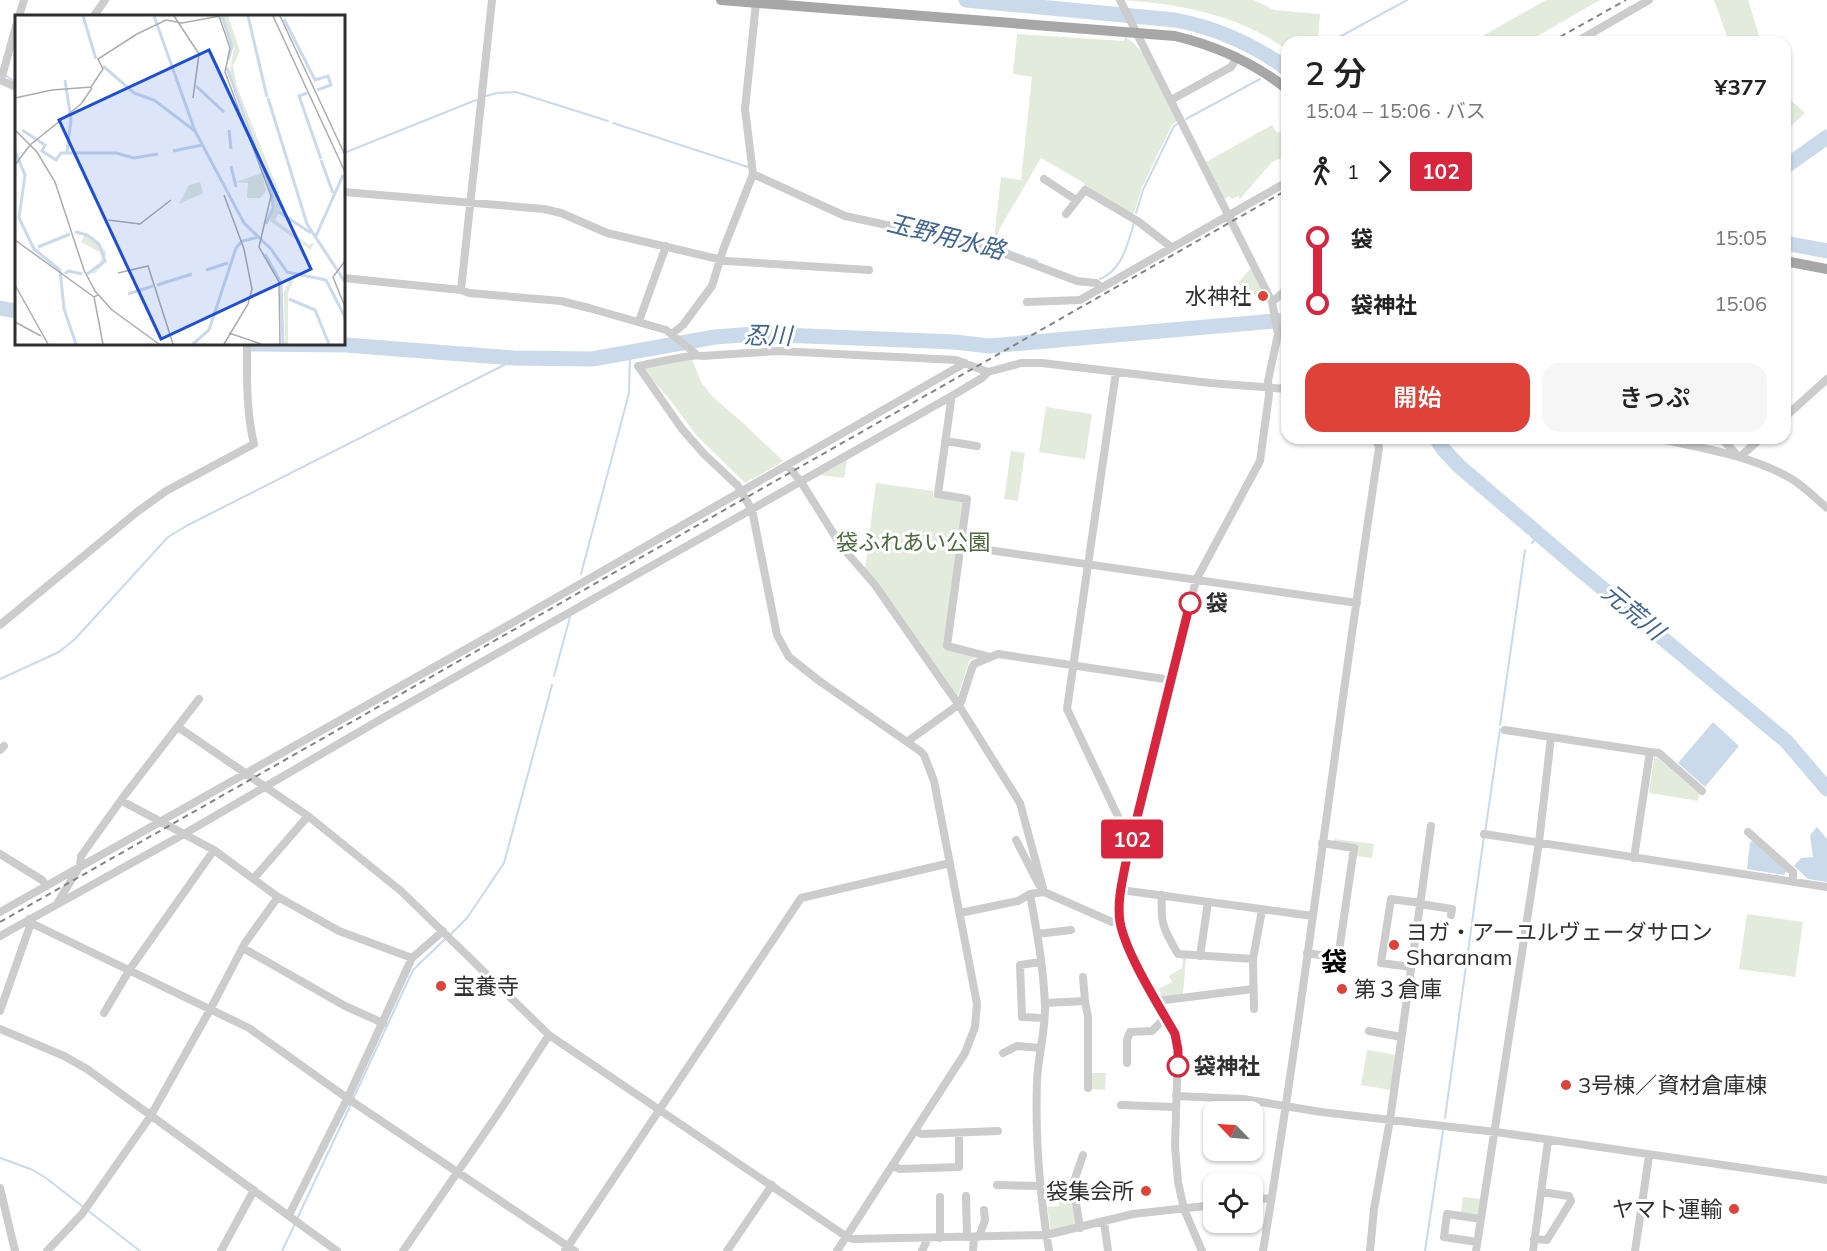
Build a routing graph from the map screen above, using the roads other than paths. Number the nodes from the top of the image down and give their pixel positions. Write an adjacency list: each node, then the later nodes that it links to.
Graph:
1 (24, 0): 8 (street)
2 (105, 0): 9 (street)
3 (492, 0): 23 (street)
4 (721, 0): 6 (main road)
5 (1649, 0): 12 (street)
6 (756, 3): 10 (main road); 18 (street)
7 (1123, 4): 10 (street)
8 (19, 15)
9 (95, 15)
10 (1134, 28): 13 (main road); 17 (street)
11 (15, 29): 14 (street)
12 (1586, 36)
13 (1238, 57): 15 (main road); 17 (street)
14 (0, 80): 16 (street)
15 (1281, 85)
16 (15, 87)
17 (1171, 100): 25 (street)
18 (753, 174): 28 (street); 33 (street)
19 (1044, 179): 22 (street)
20 (1281, 185): 25 (street)
21 (345, 192): 23 (street)
22 (1076, 200): 24 (street); 27 (street)
23 (471, 202): 26 (street); 34 (street)
24 (1066, 214)
25 (1228, 215): 27 (street); 37 (street)
26 (666, 246): 28 (street); 38 (street)
27 (1171, 247): 33 (street)
28 (721, 260): 31 (street); 39 (street)
29 (1791, 262): 30 (main road)
30 (1827, 269)
31 (869, 270)
32 (345, 278): 34 (street)
33 (1101, 287): 36 (street)
34 (461, 290): 38 (street)
35 (1281, 297): 37 (street)
36 (1027, 302)
37 (1274, 307): 46 (street)
38 (639, 321): 39 (street)
39 (673, 333): 41 (street)
40 (247, 348): 66 (street)
41 (694, 352): 42 (street); 59 (street)
42 (966, 363): 43 (street); 57 (street)
43 (988, 372): 44 (street); 48 (street)
44 (1116, 372): 46 (street); 63 (street)
45 (1827, 379): 49 (street)
46 (1269, 388): 47 (street); 64 (street)
47 (1281, 389)
48 (950, 397): 50 (street); 58 (street)
49 (1791, 412)
50 (945, 441): 55 (street); 62 (street)
51 (1377, 444): 65 (street)
52 (1681, 444): 56 (street)
53 (1727, 444): 56 (street)
54 (1755, 444): 56 (street)
55 (977, 446)
56 (1740, 458): 60 (street)
57 (788, 466): 58 (street); 59 (street)
58 (801, 482): 61 (street); 71 (street)
59 (742, 491): 61 (street); 77 (street)
60 (1827, 508)
61 (752, 510): 75 (street); 78 (street)
62 (961, 546): 63 (street); 67 (street)
63 (1088, 565): 64 (street); 68 (street)
64 (1196, 579): 65 (street); 69 (street)
65 (1357, 603): 89 (street)
66 (0, 626)
67 (990, 657): 68 (street); 71 (street)
68 (1074, 665): 69 (street); 90 (street)
69 (1171, 680): 90 (street)
70 (199, 699): 72 (street)
71 (958, 704): 75 (street); 101 (street)
72 (178, 728): 77 (street); 80 (street)
73 (1505, 730): 74 (street)
74 (1551, 737): 76 (street); 88 (street)
75 (908, 741): 94 (street)
76 (1650, 752): 79 (street); 93 (street)
77 (245, 773): 78 (street); 82 (street)
78 (264, 786): 81 (street); 85 (street)
79 (1702, 791)
80 (122, 801): 82 (street); 95 (street)
81 (308, 816): 96 (street); 118 (street)
82 (159, 822): 85 (street); 95 (street)
83 (1431, 826): 107 (street)
84 (1748, 832): 97 (street)
85 (184, 834): 91 (street); 106 (street)
86 (1484, 834): 88 (street)
87 (1016, 840): 101 (street)
88 (1539, 842): 93 (street); 159 (street)
89 (1322, 843): 112 (street); 122 (street)
90 (1131, 844): 100 (street)
91 (214, 850): 96 (street); 128 (street)
92 (0, 854): 98 (street)
93 (1634, 858): 97 (street)
94 (950, 863): 111 (street); 154 (street)
95 (80, 866): 98 (street); 106 (street)
96 (254, 878): 104 (street)
97 (1793, 881): 99 (street)
98 (47, 886): 110 (street)
99 (1827, 887)
100 (1121, 890): 103 (street); 114 (street)
101 (1044, 892): 102 (street); 114 (street)
102 (1030, 894): 111 (street); 119 (street)
103 (1162, 896): 105 (street); 123 (street)
104 (278, 897): 121 (street); 124 (street)
105 (1208, 902): 108 (street); 123 (street)
106 (58, 903): 113 (street)
107 (1420, 904): 109 (street); 127 (street); 127 (street)
108 (1262, 910): 112 (street); 125 (street)
109 (1452, 910)
110 (0, 912)
111 (960, 913): 157 (street)
112 (1313, 916): 122 (street)
113 (30, 921): 116 (street); 128 (street); 136 (street)
114 (1120, 922): 132 (street)
115 (0, 923): 116 (street)
116 (11, 929): 120 (street)
117 (1071, 930): 119 (street)
118 (443, 931): 124 (street); 143 (street)
119 (1038, 934): 126 (street)
120 (0, 936)
121 (243, 948): 134 (street); 140 (street)
122 (1307, 953): 153 (street)
123 (1200, 956): 125 (street)
124 (412, 958): 140 (street)
125 (1253, 959): 130 (street)
126 (1041, 962): 133 (street); 139 (street)
127 (1411, 967): 144 (street)
128 (130, 969): 134 (street); 137 (street)
129 (1083, 977): 131 (street)
130 (1253, 990): 132 (street); 135 (street)
131 (1085, 1001): 133 (street); 148 (street)
132 (1157, 1001): 138 (street)
133 (1045, 1003): 139 (street)
134 (212, 1008): 150 (street); 155 (street)
135 (1254, 1009)
136 (0, 1011)
137 (104, 1013)
138 (1166, 1017): 147 (street); 149 (street)
139 (1044, 1018): 145 (street)
140 (383, 1023): 150 (street)
141 (0, 1029): 155 (street)
142 (1369, 1031): 144 (street)
143 (549, 1035): 154 (street); 165 (street)
144 (1401, 1037): 156 (street)
145 (1041, 1048): 146 (street); 169 (street)
146 (1004, 1053)
147 (1127, 1063)
148 (1088, 1088)
149 (1176, 1096): 152 (street); 153 (street)
150 (347, 1098): 165 (street); 180 (street)
151 (1121, 1105): 152 (street)
152 (1175, 1107): 178 (street)
153 (1286, 1107): 156 (street); 175 (street)
154 (659, 1109): 167 (street); 191 (street)
155 (150, 1117): 171 (street); 193 (street)
156 (1390, 1120): 159 (street); 205 (street)
157 (915, 1131): 160 (street); 164 (street)
158 (998, 1131): 160 (street)
159 (1496, 1132): 161 (street); 181 (street)
160 (959, 1133): 164 (street)
161 (1548, 1141): 163 (street); 172 (street)
162 (1083, 1155): 183 (street)
163 (1649, 1156): 166 (street); 207 (street)
164 (893, 1166): 186 (street)
165 (458, 1171): 191 (street); 196 (street)
166 (1827, 1180)
167 (772, 1185): 186 (street); 197 (street)
168 (997, 1185): 169 (street)
169 (1041, 1186): 184 (street)
170 (0, 1188): 192 (street)
171 (254, 1190): 180 (street); 194 (street)
172 (1541, 1192): 189 (street); 189 (street)
173 (966, 1196): 185 (street)
174 (940, 1197): 188 (street)
175 (1272, 1198): 176 (street); 204 (street)
176 (1263, 1199)
177 (1203, 1206): 178 (street)
178 (1184, 1209): 182 (street); 203 (street)
179 (984, 1210): 185 (street)
180 (289, 1215): 195 (street)
181 (1481, 1219): 190 (street); 190 (street)
182 (1104, 1222): 183 (street); 202 (street)
183 (1080, 1228): 184 (street)
184 (1046, 1235): 185 (street); 201 (street)
185 (973, 1237): 188 (street); 200 (street)
186 (847, 1238): 187 (street); 198 (street)
187 (928, 1238): 188 (street); 199 (street)
188 (940, 1238)
189 (1534, 1239): 206 (street)
190 (1477, 1246)
191 (569, 1249)
192 (15, 1251)
193 (47, 1251)
194 (221, 1251)
195 (337, 1251)
196 (403, 1251)
197 (727, 1251)
198 (837, 1251)
199 (922, 1251)
200 (972, 1251)
201 (1049, 1251)
202 (1108, 1251)
203 (1202, 1251)
204 (1263, 1251)
205 (1370, 1251)
206 (1533, 1251)
207 (1635, 1251)

